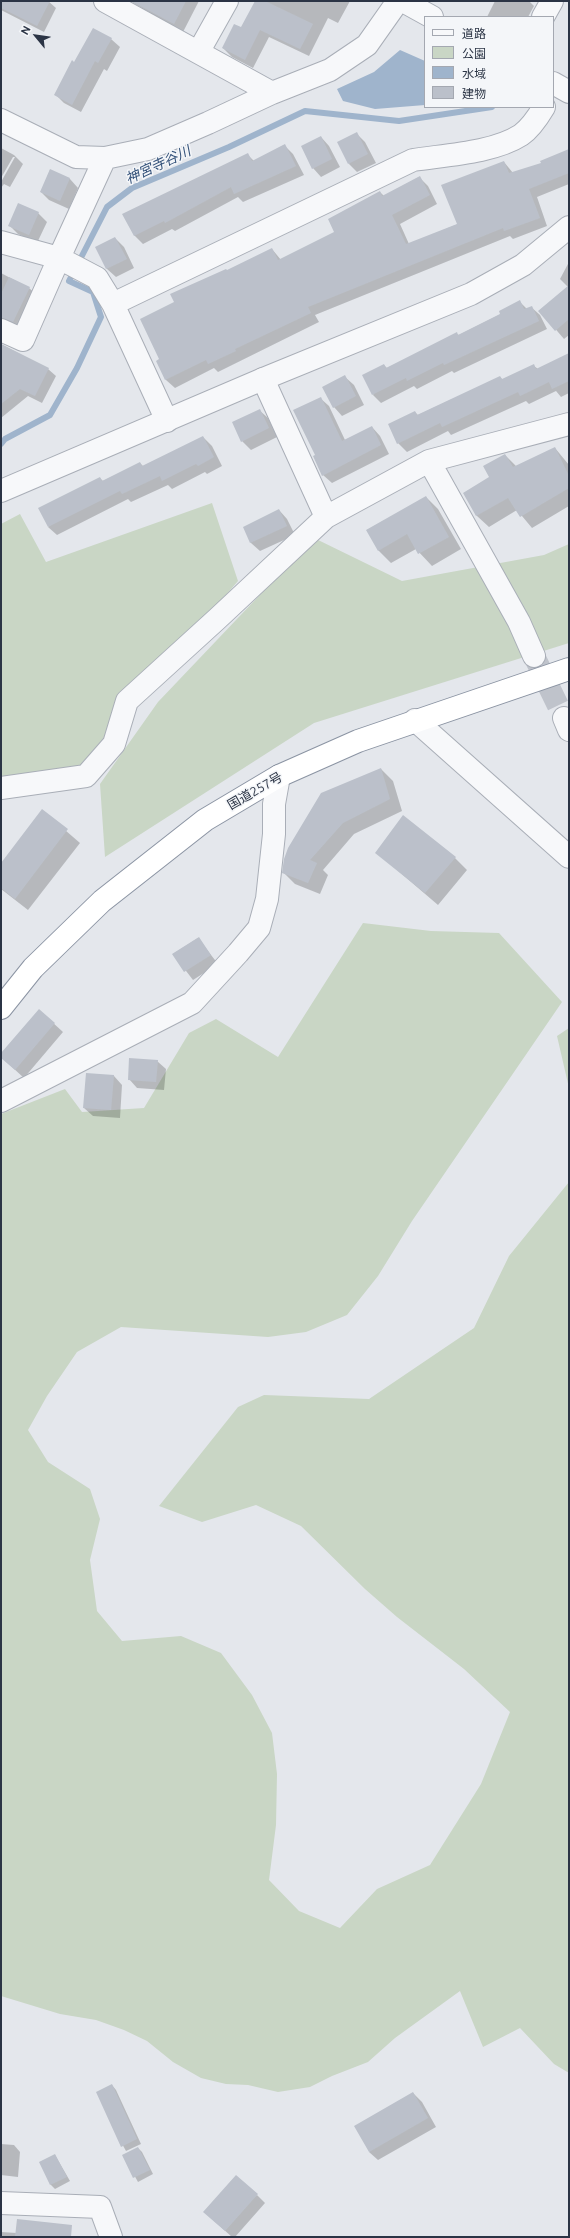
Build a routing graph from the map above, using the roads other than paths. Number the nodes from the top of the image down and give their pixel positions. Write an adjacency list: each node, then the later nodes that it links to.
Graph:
1 (105, 1): 8 (street)
2 (227, 1): 8 (street)
3 (398, 1): 9 (street)
4 (403, 1): 6 (street)
5 (552, 1): 7 (street)
6 (430, 16)
7 (544, 16)
8 (199, 51): 9 (street)
9 (272, 93): 12 (street)
10 (543, 108): 16 (street)
11 (1, 120): 12 (street)
12 (105, 158): 15 (street)
13 (569, 228): 18 (street)
14 (1, 242): 15 (street)
15 (61, 259): 16 (street); 17 (street)
16 (113, 304): 19 (street)
17 (1, 330)
18 (263, 379): 19 (street); 23 (street)
19 (167, 421): 22 (street)
20 (569, 424): 21 (street)
21 (429, 461): 23 (street); 24 (street)
22 (1, 491)
23 (326, 517): 28 (street)
24 (534, 656)
25 (569, 670): 26 (highway, 国道257号)
26 (415, 720): 27 (highway, 国道257号); 29 (street)
27 (279, 776): 30 (highway, 国道257号); 31 (street)
28 (1, 788)
29 (569, 858)
30 (1, 1008)
31 (1, 1101)
32 (1, 2203): 33 (street)
33 (111, 2237)

